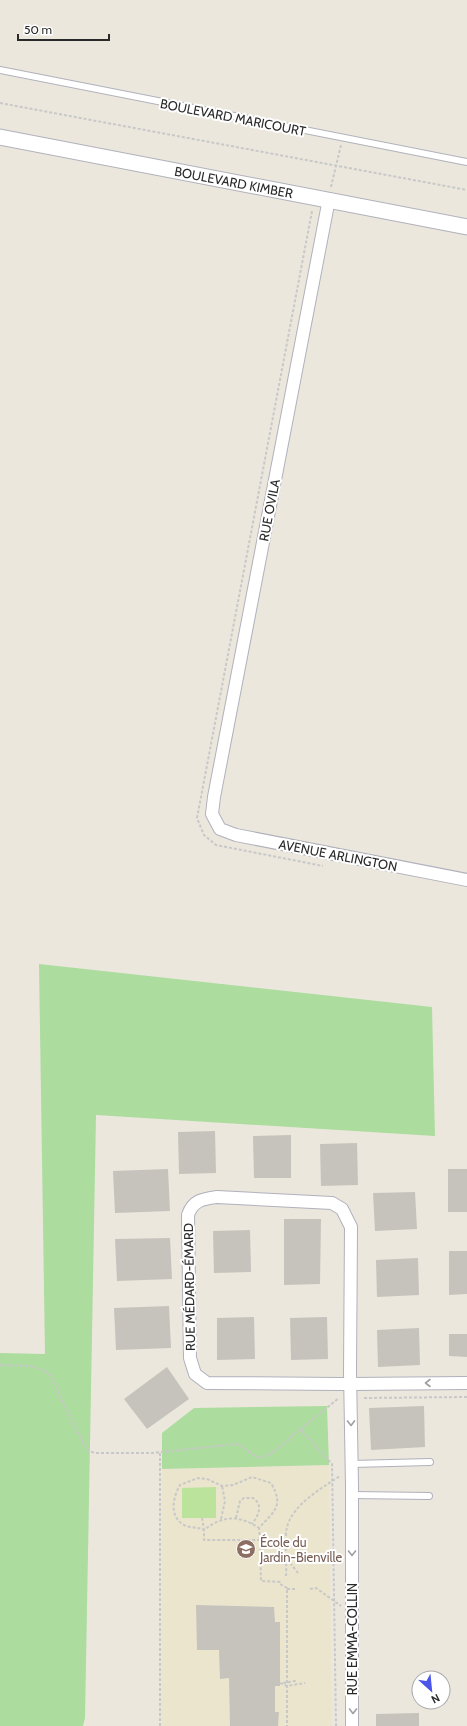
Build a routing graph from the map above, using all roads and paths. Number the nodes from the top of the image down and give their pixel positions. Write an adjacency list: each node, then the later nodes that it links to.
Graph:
1 (0, 70): 4 (lane, BOULEVARD MARICOURT)
2 (0, 103): 6 (path)
3 (0, 137): 8 (street, BOULEVARD KIMBER)
4 (343, 139): 5 (lane, BOULEVARD MARICOURT); 6 (path)
5 (467, 162)
6 (336, 165): 7 (path); 8 (path)
7 (467, 190)
8 (330, 193): 10 (street, BOULEVARD KIMBER); 11 (street, RUE OVILA)
9 (311, 218): 12 (path, RUE OVILA)
10 (467, 227)
11 (214, 820): 13 (street, AVENUE ARLINGTON)
12 (204, 835)
13 (467, 880)
14 (0, 1366): 21 (path)
15 (467, 1383): 16 (street, RUE MÉDARD-ÉMARD, one-way to 16)
16 (350, 1384): 16 (street, RUE MÉDARD-ÉMARD); 23 (street, RUE EMMA-COLLIN, one-way to 23)
17 (467, 1397): 19 (path)
18 (339, 1398): 20 (path)
19 (364, 1398)
20 (300, 1429): 21 (path); 25 (path)
21 (160, 1452): 48 (path)
22 (430, 1462): 23 (lane)
23 (352, 1464): 27 (street, RUE EMMA-COLLIN)
24 (340, 1475): 25 (path)
25 (332, 1481): 36 (path); 42 (path)
26 (222, 1486): 31 (path); 33 (path); 34 (path)
27 (352, 1495): 28 (lane); 51 (street, RUE EMMA-COLLIN, one-way to 51)
28 (429, 1496)
29 (202, 1518): 34 (path)
30 (236, 1518): 31 (path); 32 (path); 32 (path)
31 (221, 1519): 34 (path)
32 (252, 1524): 33 (path)
33 (259, 1528): 35 (path)
34 (204, 1530): 35 (path)
35 (260, 1540): 39 (path)
36 (287, 1558): 37 (path); 38 (path)
37 (298, 1573)
38 (286, 1576)
39 (286, 1589): 40 (path); 44 (path)
40 (297, 1589)
41 (310, 1589): 42 (path)
42 (334, 1602): 43 (path); 50 (path)
43 (341, 1607)
44 (287, 1681): 46 (path); 47 (path); 47 (path)
45 (305, 1683): 46 (path)
46 (297, 1684): 47 (path)
47 (287, 1686): 49 (path)
48 (160, 1726)
49 (287, 1726)
50 (336, 1726)
51 (352, 1726)

